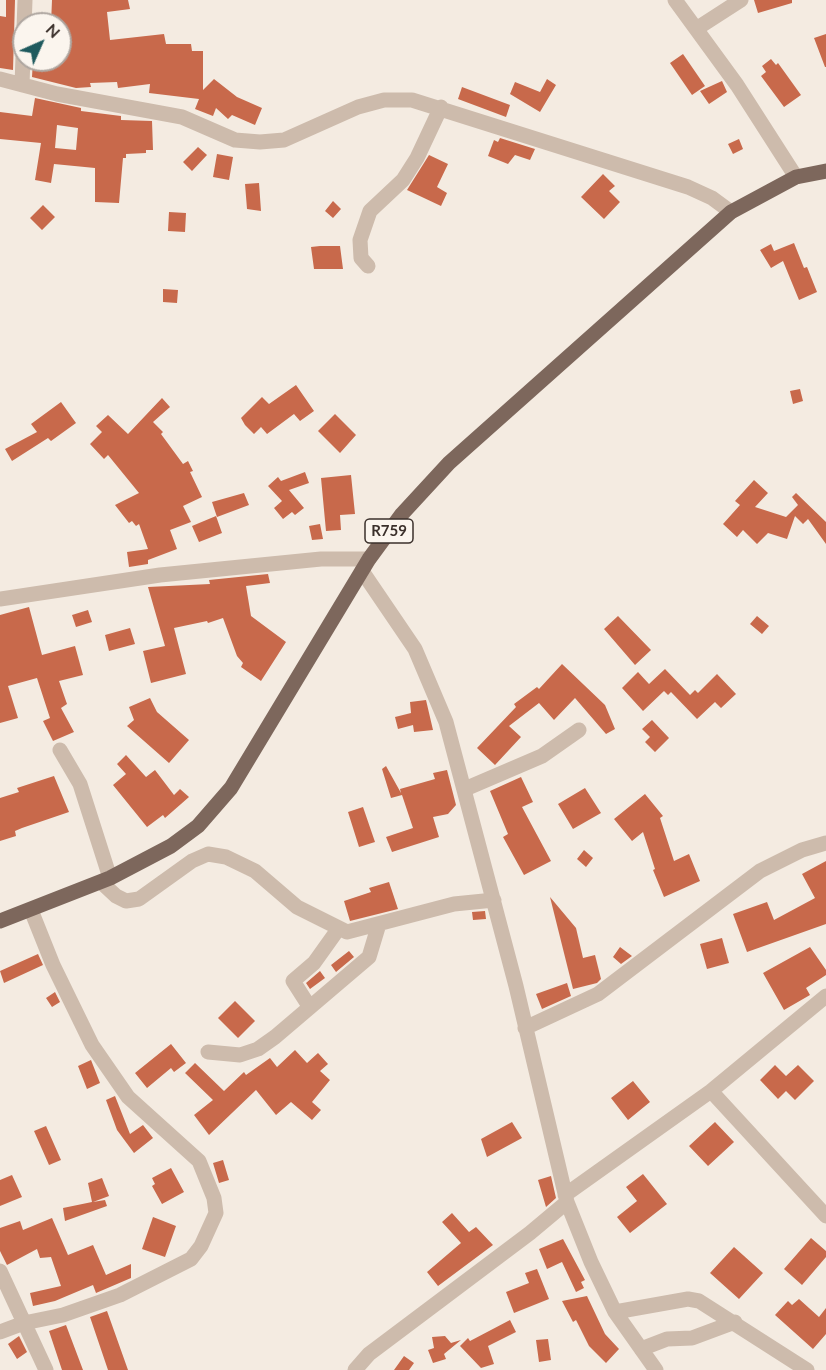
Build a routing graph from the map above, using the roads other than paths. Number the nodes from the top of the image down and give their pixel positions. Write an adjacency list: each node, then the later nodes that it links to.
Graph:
1 (25, 0): 6 (street)
2 (675, 0): 4 (street)
3 (741, 0): 4 (street)
4 (696, 29): 9 (street)
5 (0, 79): 6 (street)
6 (22, 85): 7 (street)
7 (441, 107): 10 (street); 11 (street)
8 (826, 171): 9 (main road, R759)
9 (796, 177): 10 (main road, R759)
10 (731, 212): 12 (main road, R759)
11 (368, 266)
12 (366, 565): 13 (street); 16 (street); 18 (main road, R759)
13 (0, 599)
14 (579, 729): 16 (street)
15 (60, 750): 18 (street)
16 (465, 789): 19 (street)
17 (826, 843): 26 (street)
18 (105, 880): 20 (main road, R759); 23 (street)
19 (494, 900): 22 (street); 26 (street)
20 (31, 910): 21 (main road, R759); 34 (street)
21 (0, 921)
22 (380, 924): 23 (street); 25 (street)
23 (339, 928): 25 (street)
24 (826, 996): 28 (street)
25 (309, 1006): 27 (street)
26 (525, 1028): 29 (street)
27 (208, 1052)
28 (711, 1091): 29 (street); 30 (street)
29 (566, 1198): 32 (street); 38 (street)
30 (826, 1216)
31 (0, 1271): 34 (street)
32 (615, 1312): 33 (street); 36 (street)
33 (735, 1322): 36 (street); 40 (street)
34 (24, 1323): 35 (street); 37 (street)
35 (0, 1332)
36 (641, 1349): 39 (street)
37 (46, 1370)
38 (355, 1370)
39 (657, 1370)
40 (807, 1370)

